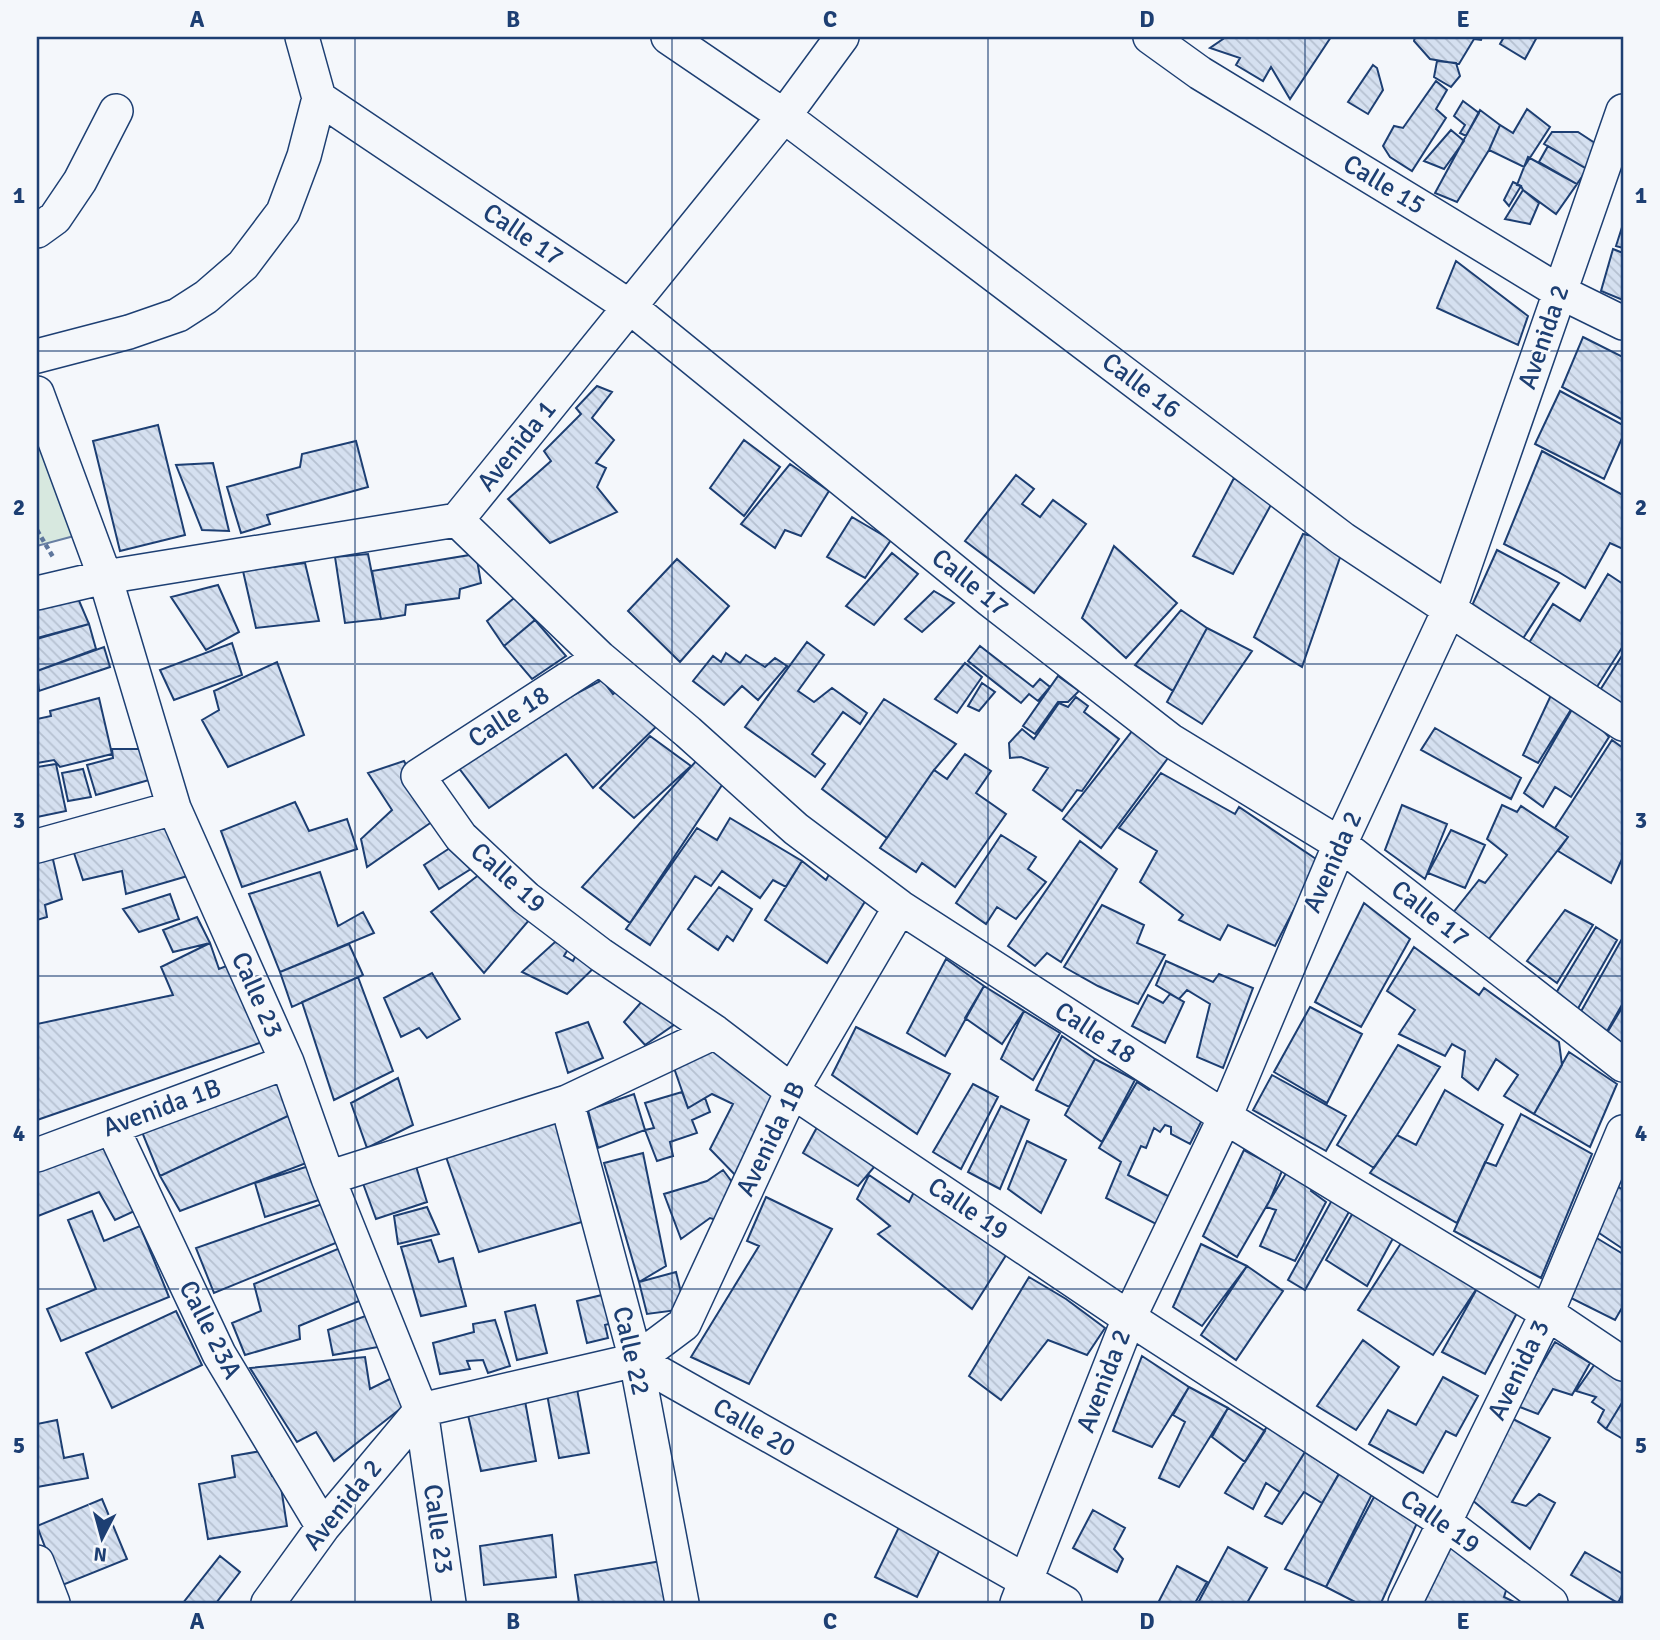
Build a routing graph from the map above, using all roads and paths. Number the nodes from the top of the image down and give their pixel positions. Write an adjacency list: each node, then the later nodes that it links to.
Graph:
1 (302, 37): 5 (street)
2 (668, 37): 8 (street, Calle 16)
3 (842, 37): 8 (street, Avenida 1)
4 (1150, 37): 10 (street, Calle 15)
5 (319, 98): 11 (street, Calle 17); 13 (street)
6 (116, 111): 9 (street)
7 (1623, 111): 10 (street, Avenida 2)
8 (784, 116): 11 (street, Avenida 1); 18 (street, Calle 16)
9 (37, 232)
10 (1560, 292): 12 (street, Calle 15); 18 (street, Avenida 2)
11 (629, 307): 15 (street, Avenida 1); 23 (street, Calle 17)
12 (1623, 323)
13 (37, 356)
14 (37, 393): 16 (street, Calle 23)
15 (457, 520): 16 (street); 19 (street, Calle 18)
16 (105, 577): 17 (street); 22 (street, Calle 23)
17 (37, 593)
18 (1450, 608): 20 (street, Calle 16); 23 (street, Avenida 2)
19 (600, 658): 21 (street, Calle 18); 25 (street, Calle 18)
20 (1623, 723)
21 (418, 776): 26 (street, Calle 19)
22 (174, 808): 24 (street); 27 (street, Calle 23)
23 (1340, 844): 28 (street, Calle 17); 31 (street, Avenida 2)
24 (37, 846)
25 (900, 907): 29 (street, Avenida 1B); 31 (street, Calle 18)
26 (715, 1032): 29 (street, Calle 19); 30 (street)
27 (287, 1062): 32 (street, Avenida 1B); 35 (street, Calle 23)
28 (1623, 1065)
29 (793, 1091): 37 (street, Calle 19); 38 (street, Avenida 1B)
30 (566, 1102): 35 (street); 38 (street, Calle 22)
31 (1225, 1117): 36 (street, Calle 18); 37 (street, Avenida 2)
32 (112, 1127): 34 (street, Avenida 1B); 42 (street, Calle 23A)
33 (1623, 1132): 36 (street, Avenida 3)
34 (37, 1155)
35 (328, 1178): 40 (street, Calle 23)
36 (1547, 1313): 39 (street, Calle 18); 41 (street, Avenida 3)
37 (1129, 1318): 41 (street, Calle 19); 44 (street, Avenida 2)
38 (636, 1360): 40 (street); 44 (street, Calle 20); 48 (street, Calle 22)
39 (1623, 1364)
40 (421, 1410): 42 (street, Avenida 2); 47 (street, Calle 23)
41 (1444, 1522): 50 (street, Avenida 3); 51 (street, Calle 19)
42 (323, 1527): 46 (street, Avenida 2)
43 (37, 1562): 45 (street)
44 (1021, 1592): 49 (street, Calle 20)
45 (53, 1603)
46 (268, 1603)
47 (449, 1603)
48 (682, 1603)
49 (1065, 1603)
50 (1405, 1603)
51 (1551, 1603)

